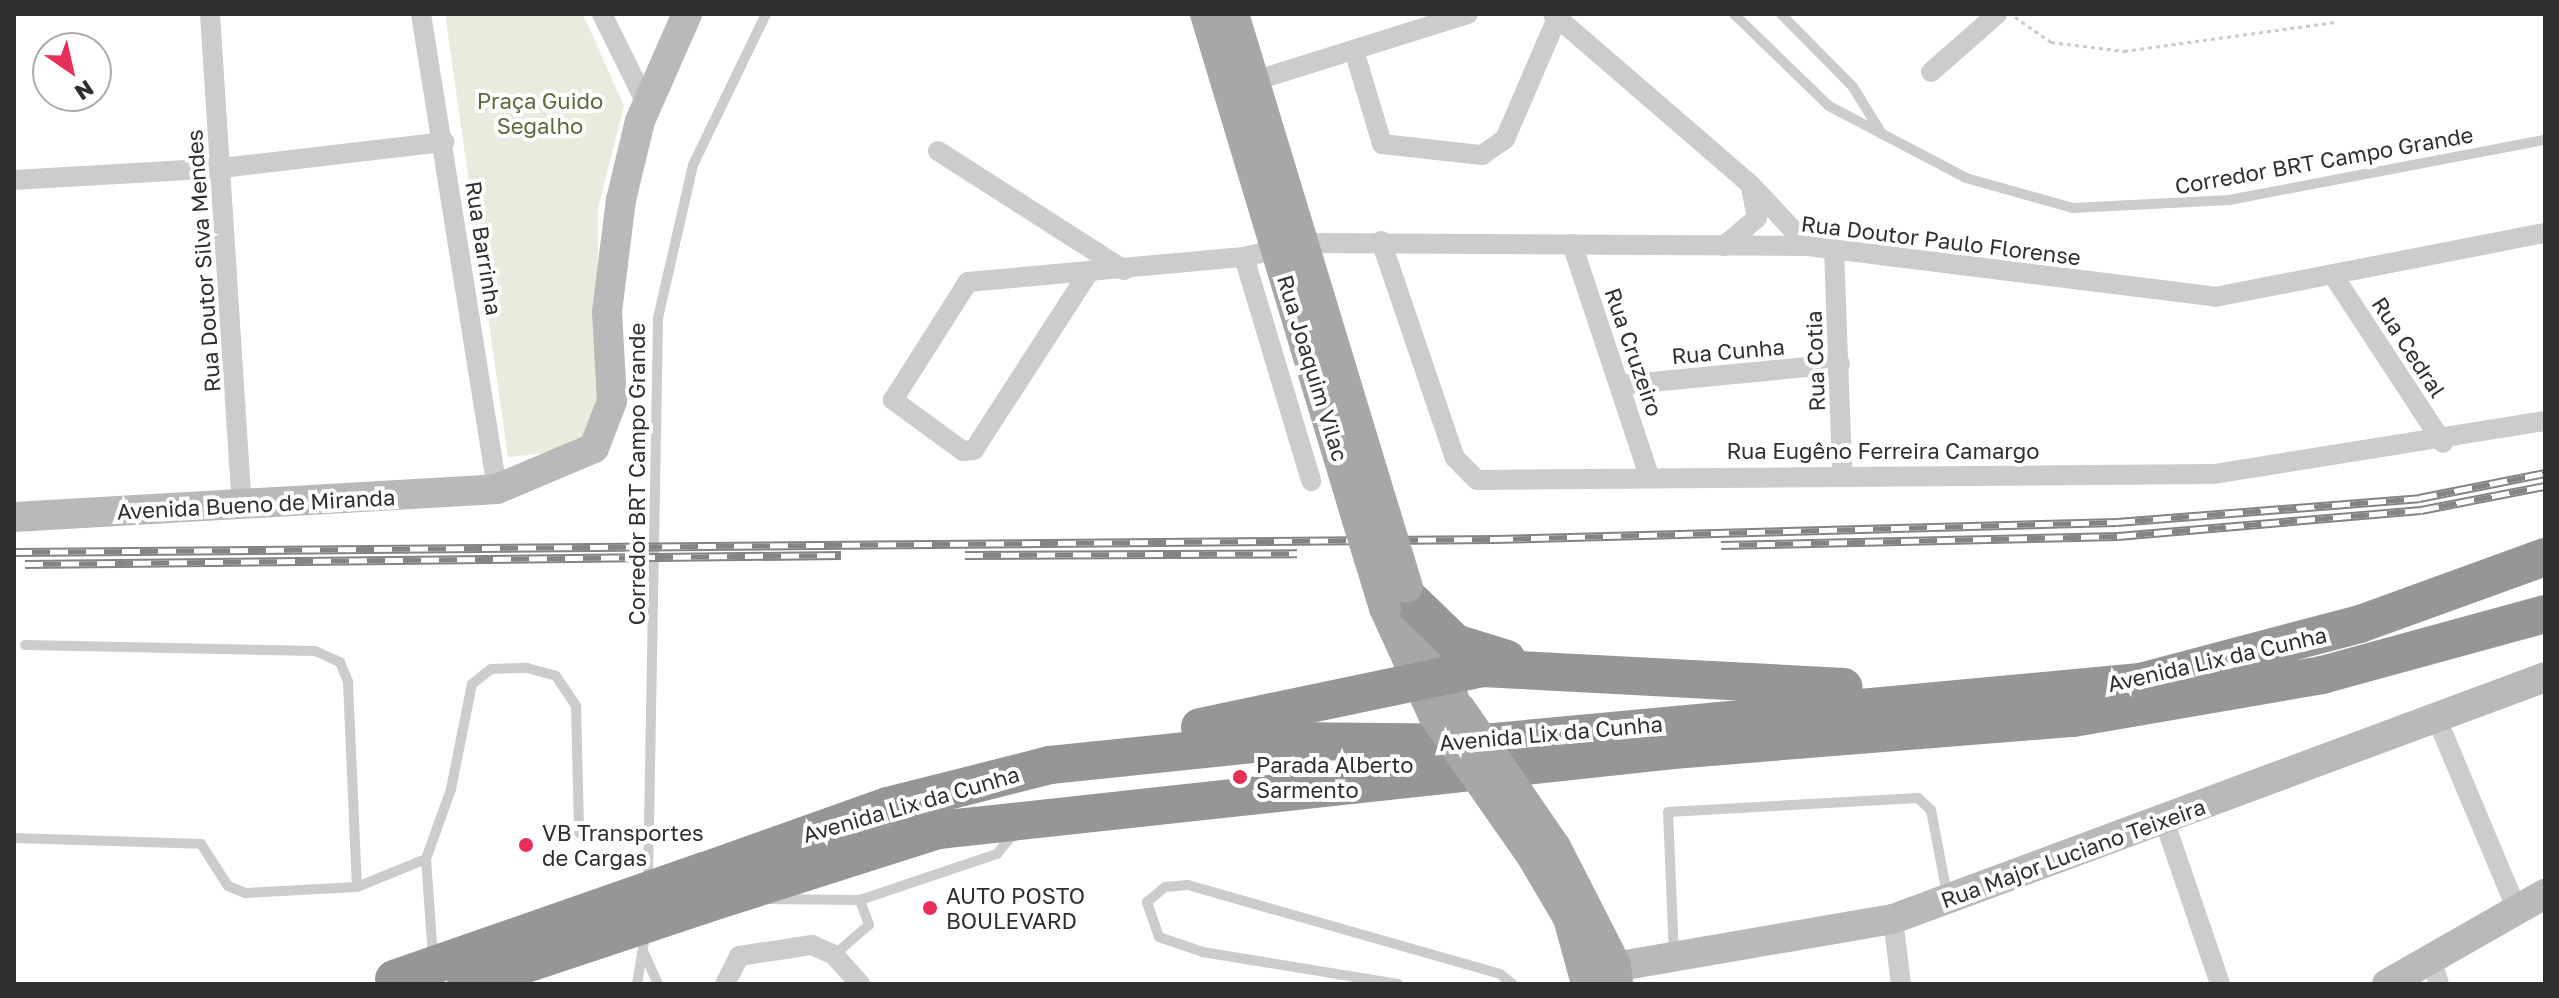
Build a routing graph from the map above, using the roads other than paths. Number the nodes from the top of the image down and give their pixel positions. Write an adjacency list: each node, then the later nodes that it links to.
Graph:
1 (210, 14): 21 (street, Rua Doutor Silva Mendes)
2 (421, 14): 19 (street, Rua Barrinha)
3 (602, 14): 16 (street)
4 (687, 14): 16 (main road, Avenida Bueno de Miranda)
5 (766, 14): 67 (lane, Corredor BRT Campo Grande)
6 (1206, 14): 28 (main road, Rua Joaquim Vilac)
7 (1233, 14): 15 (main road, Rua Joaquim Vilac)
8 (1468, 14): 13 (street)
9 (1734, 14): 17 (lane, Corredor BRT Campo Grande)
10 (1781, 14): 17 (lane)
11 (1997, 14): 14 (street)
12 (1555, 16): 13 (street); 23 (street)
13 (1354, 50): 15 (street)
14 (1931, 72)
15 (1254, 81): 28 (main road, Rua Joaquim Vilac)
16 (647, 105): 42 (main road, Avenida Bueno de Miranda)
17 (1883, 136): 18 (lane, Corredor BRT Campo Grande)
18 (2545, 140)
19 (444, 142): 21 (street); 42 (street, Rua Barrinha)
20 (938, 151): 32 (street)
21 (222, 168): 22 (street); 43 (street, Rua Doutor Silva Mendes)
22 (14, 180)
23 (1751, 185): 27 (street); 29 (street)
24 (2545, 233): 34 (street, Rua Doutor Paulo Florense)
25 (1381, 241): 26 (street, Rua Doutor Paulo Florense); 28 (street, Rua Doutor Paulo Florense); 40 (street, Rua Eugêno Ferreira Camargo)
26 (1572, 244): 29 (street, Rua Doutor Paulo Florense); 36 (street, Rua Cruzeiro)
27 (1808, 246): 29 (street, Rua Doutor Paulo Florense); 30 (street, Rua Doutor Paulo Florense)
28 (1290, 247): 31 (street, Rua Doutor Paulo Florense); 46 (main road, Rua Joaquim Vilac, bridge)
29 (1720, 247)
30 (1834, 249): 34 (street, Rua Doutor Paulo Florense); 35 (street, Rua Cotia)
31 (1244, 257): 32 (street, Rua Doutor Paulo Florense); 41 (street)
32 (1124, 270): 33 (street, Rua Doutor Paulo Florense)
33 (1087, 275): 33 (street, Rua Doutor Paulo Florense)
34 (2335, 278): 38 (street, Rua Cedral)
35 (1840, 364): 36 (street, Rua Cunha); 39 (street, Rua Cotia)
36 (1620, 385): 40 (street, Rua Cruzeiro)
37 (2545, 421): 38 (street, Rua Eugêno Ferreira Camargo)
38 (2443, 443): 39 (street, Rua Eugêno Ferreira Camargo)
39 (1842, 472): 40 (street, Rua Eugêno Ferreira Camargo)
40 (1649, 476)
41 (1311, 481)
42 (497, 489): 43 (main road, Avenida Bueno de Miranda)
43 (242, 505): 44 (main road, Avenida Bueno de Miranda)
44 (14, 517)
45 (2545, 557): 52 (highway, Avenida Lix da Cunha)
46 (1402, 599): 49 (highway); 51 (main road, Rua Joaquim Vilac)
47 (2545, 614): 55 (highway, Avenida Lix da Cunha)
48 (25, 645): 60 (lane)
49 (1565, 668): 51 (highway); 52 (highway)
50 (2545, 677): 53 (main road, Rua Major Luciano Teixeira)
51 (1427, 679): 54 (highway); 71 (main road, Rua Joaquim Vilac, bridge)
52 (1925, 701): 54 (highway, Avenida Lix da Cunha)
53 (2436, 717): 56 (main road, Rua Major Luciano Teixeira); 66 (street)
54 (1050, 765): 61 (highway, Avenida Lix da Cunha)
55 (1028, 816): 61 (highway, Avenida Lix da Cunha); 63 (lane)
56 (2164, 820): 64 (main road, Rua Major Luciano Teixeira); 82 (street)
57 (579, 833): 59 (lane)
58 (14, 838): 60 (lane)
59 (426, 859): 60 (lane); 73 (lane)
60 (357, 887)
61 (715, 890): 63 (lane); 72 (highway, Avenida Lix da Cunha, bridge); 74 (highway, Avenida Lix da Cunha, bridge)
62 (2545, 894): 66 (main road)
63 (860, 900): 68 (lane)
64 (1948, 900): 65 (main road, Rua Major Luciano Teixeira); 69 (lane)
65 (1893, 919): 69 (main road, Rua Major Luciano Teixeira); 81 (street)
66 (2532, 920): 70 (main road)
67 (645, 955): 75 (lane, Corredor BRT Campo Grande); 76 (lane, Corredor BRT Campo Grande)
68 (834, 955): 77 (street); 78 (street)
69 (1674, 955): 71 (main road, Rua Major Luciano Teixeira)
70 (2436, 973): 83 (main road)
71 (1601, 976)
72 (388, 982)
73 (435, 984)
74 (466, 984)
75 (637, 984)
76 (658, 984)
77 (725, 984)
78 (860, 984)
79 (1398, 984): 80 (lane)
80 (1513, 984)
81 (1901, 984)
82 (2220, 984)
83 (2387, 984)

